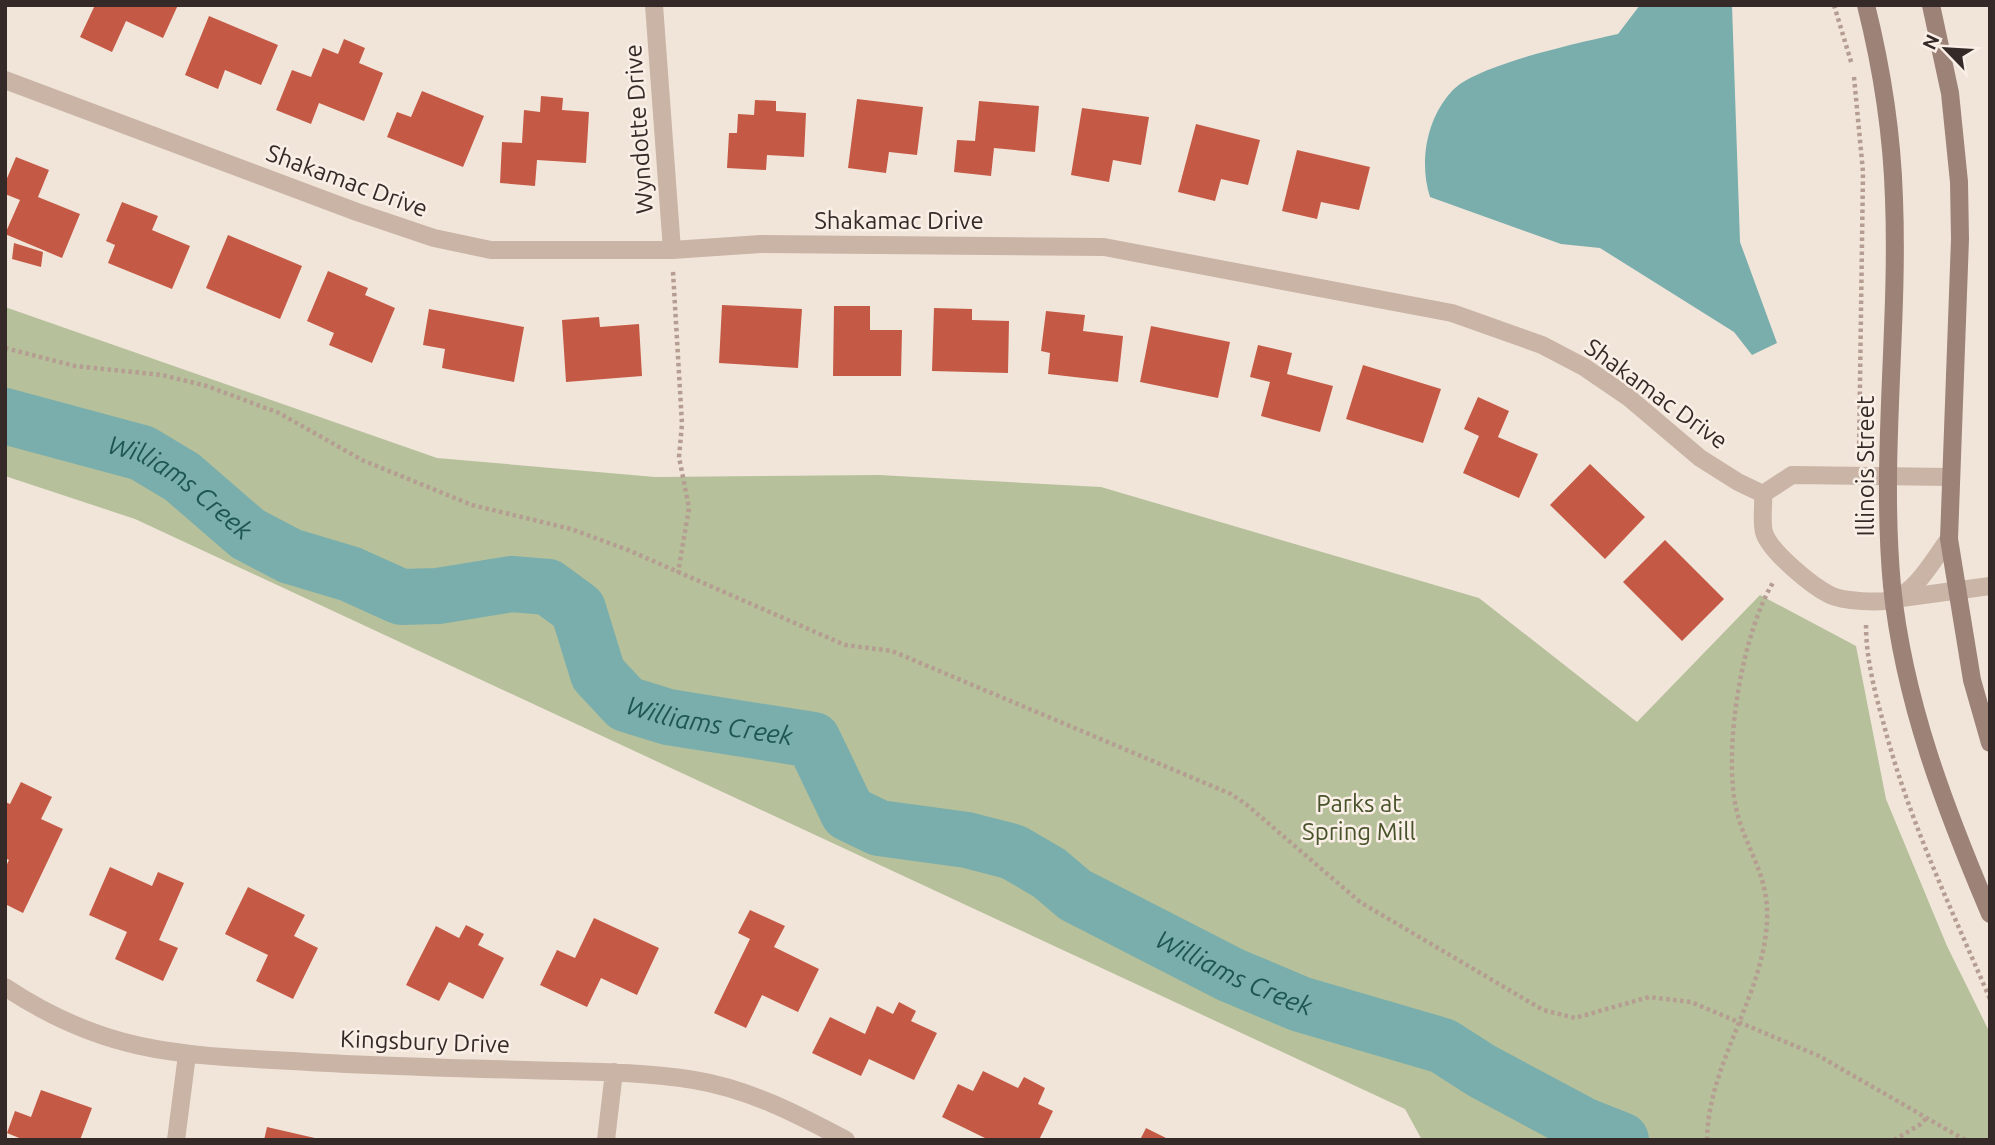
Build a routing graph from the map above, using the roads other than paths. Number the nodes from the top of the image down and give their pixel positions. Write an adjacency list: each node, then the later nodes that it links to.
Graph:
1 (654, 5): 5 (street, Wyndotte Drive)
2 (1866, 5): 6 (street, Illinois Street)
3 (1931, 5): 7 (street)
4 (5, 80): 5 (street, Shakamac Drive)
5 (671, 250): 8 (street, Shakamac Drive)
6 (1889, 476): 7 (street); 8 (street); 12 (street, Illinois Street)
7 (1951, 477): 9 (street)
8 (1763, 494): 12 (street)
9 (1949, 539): 11 (street); 12 (street)
10 (1990, 586): 11 (street)
11 (1955, 592): 12 (street); 13 (street)
12 (1894, 599): 14 (street, Illinois Street)
13 (1990, 743)
14 (1990, 914)
15 (5, 987): 16 (street, Kingsbury Drive)
16 (187, 1055): 17 (street, Kingsbury Drive); 18 (street)
17 (614, 1073): 19 (street); 20 (street, Kingsbury Drive)
18 (176, 1140)
19 (606, 1140)
20 (846, 1140)

